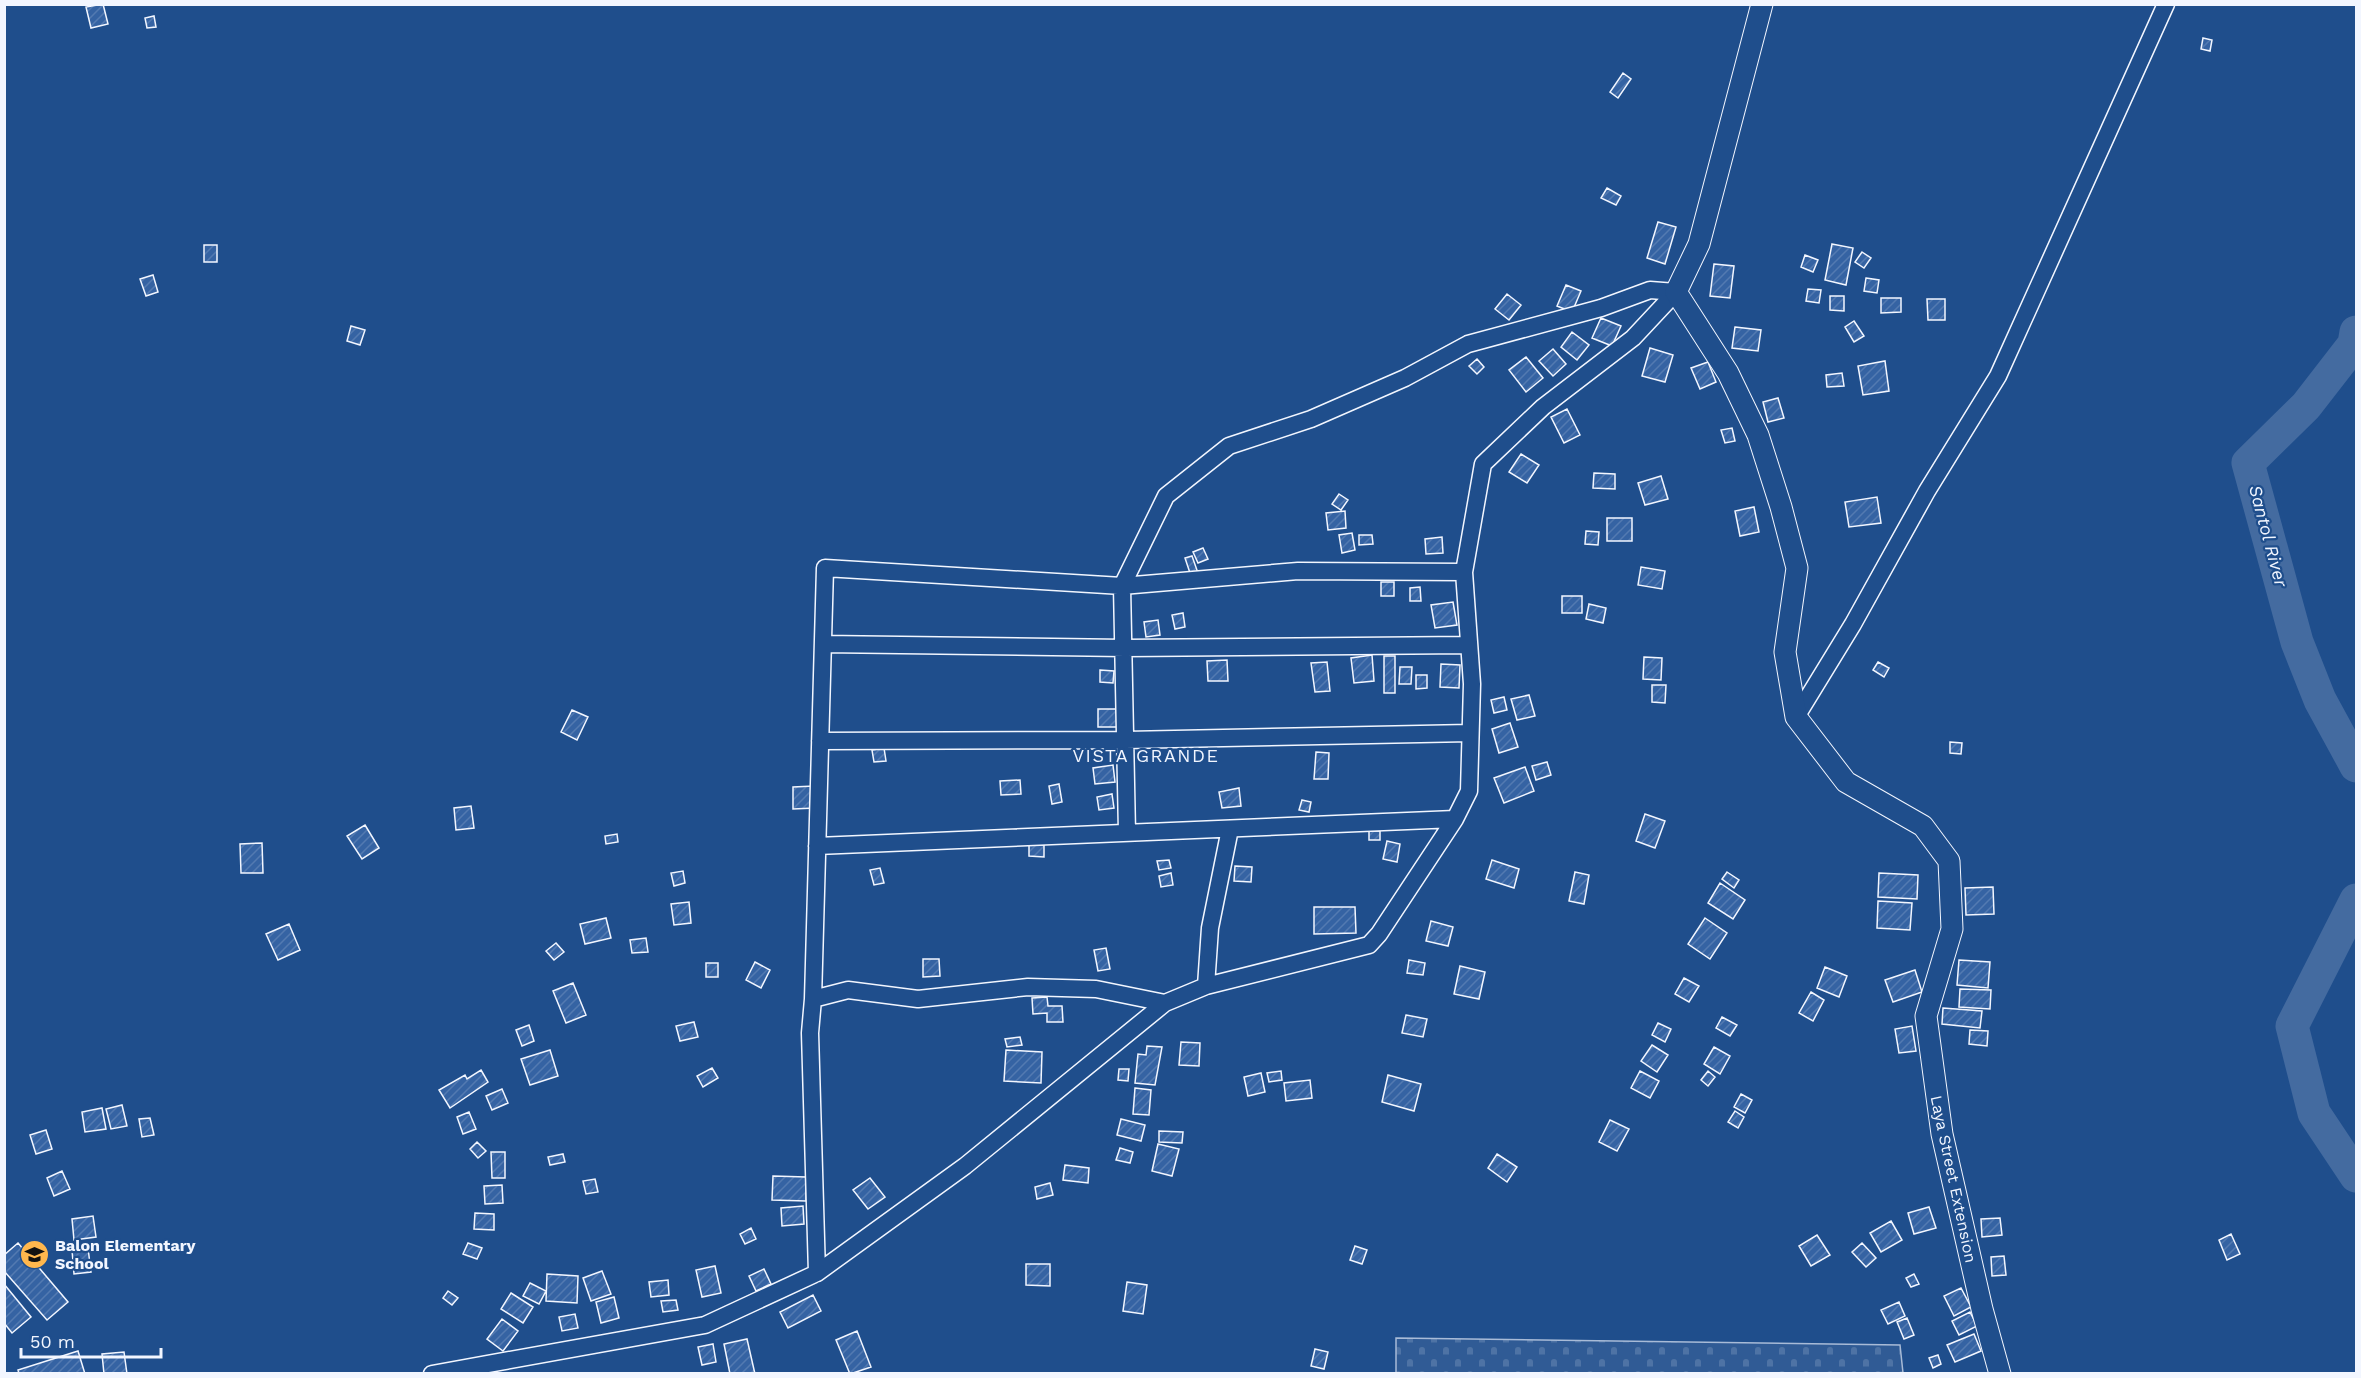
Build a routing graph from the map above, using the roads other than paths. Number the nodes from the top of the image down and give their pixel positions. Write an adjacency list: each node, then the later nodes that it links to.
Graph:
1 (1762, 4): 3 (street)
2 (2166, 4): 9 (street)
3 (1676, 292): 4 (street); 5 (street); 9 (street, Laya Street Extension)
4 (1464, 572): 5 (street); 7 (street)
5 (1122, 586): 6 (street); 8 (street)
6 (823, 644): 8 (street); 12 (street)
7 (1467, 645): 8 (street); 10 (street)
8 (1125, 648): 11 (street)
9 (1796, 717): 22 (street, Laya Street Extension)
10 (1470, 733): 11 (street); 13 (street)
11 (1126, 740): 12 (street); 15 (street)
12 (820, 741): 16 (street)
13 (1455, 819): 14 (street); 17 (street)
14 (1230, 829): 15 (street); 17 (street)
15 (1127, 833): 16 (street)
16 (818, 846): 18 (street)
17 (1206, 986): 19 (street)
18 (813, 999): 19 (street); 20 (street)
19 (1166, 1003): 20 (street)
20 (818, 1273): 21 (street)
21 (432, 1374)
22 (2000, 1374)

